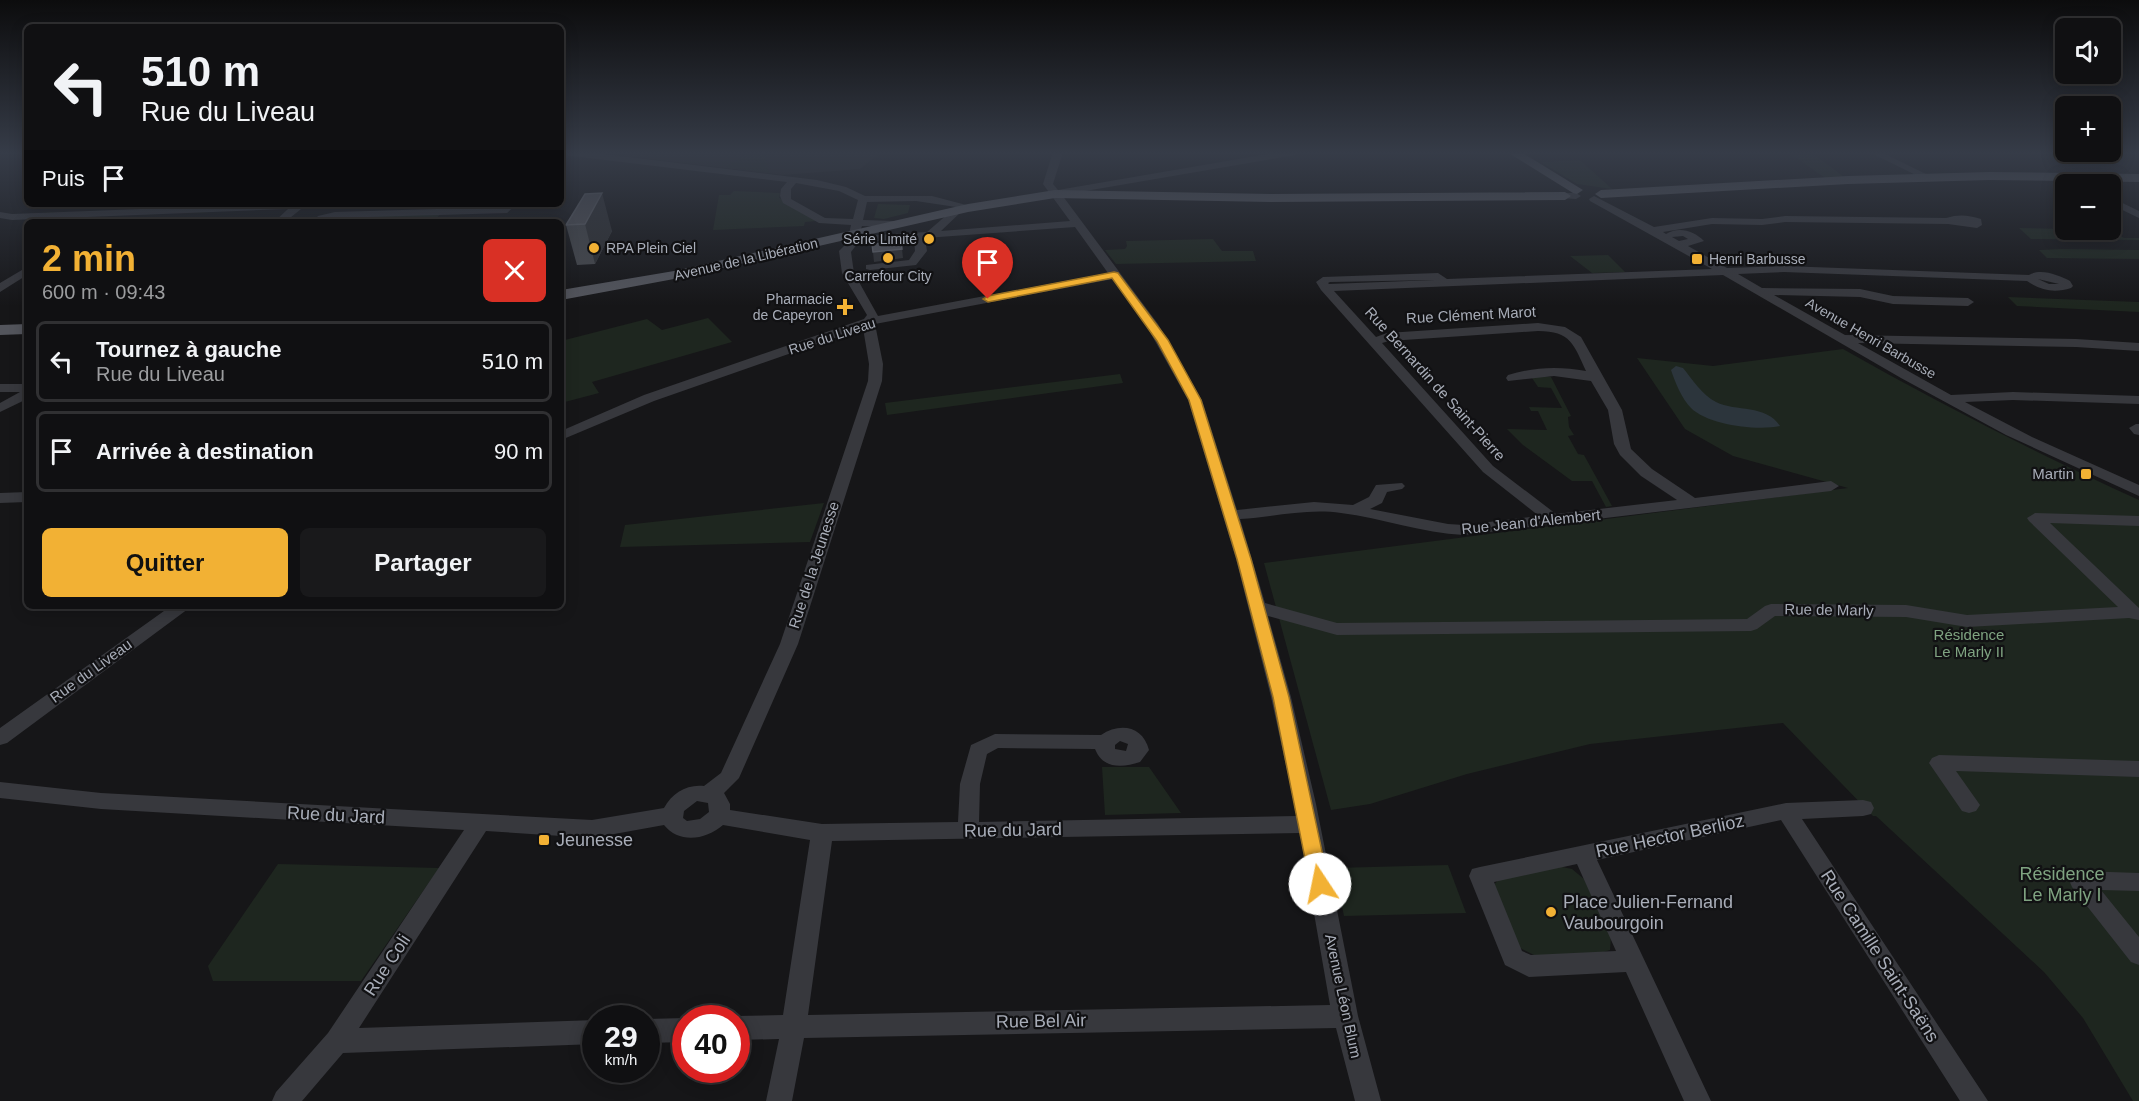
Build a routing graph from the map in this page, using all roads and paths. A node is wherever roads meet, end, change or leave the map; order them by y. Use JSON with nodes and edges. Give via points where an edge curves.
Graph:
{"nodes":[{"id":1,"x":791,"y":203,"type":"edge"},
{"id":2,"x":862,"y":203,"type":"edge"},
{"id":3,"x":956,"y":203,"type":"edge"},
{"id":4,"x":997,"y":203,"type":"edge"},
{"id":5,"x":1062,"y":203,"type":"edge"},
{"id":6,"x":1609,"y":203,"type":"edge"},
{"id":7,"x":2121,"y":206,"type":"edge"},
{"id":8,"x":26,"y":207,"type":"edge"},
{"id":9,"x":271,"y":207,"type":"edge"},
{"id":10,"x":297,"y":207,"type":"edge"},
{"id":11,"x":509,"y":207,"type":"edge"},
{"id":12,"x":962,"y":209,"type":"junction"},
{"id":13,"x":109,"y":213,"type":"junction"},
{"id":14,"x":0,"y":214,"type":"edge"},
{"id":15,"x":2139,"y":215,"type":"edge"},
{"id":16,"x":100,"y":219,"type":"edge"},
{"id":17,"x":283,"y":219,"type":"edge"},
{"id":18,"x":321,"y":219,"type":"edge"},
{"id":19,"x":489,"y":219,"type":"edge"},
{"id":20,"x":1948,"y":221,"type":"dead end"},
{"id":21,"x":1076,"y":224,"type":"junction"},
{"id":22,"x":857,"y":227,"type":"junction"},
{"id":23,"x":1658,"y":233,"type":"junction"},
{"id":24,"x":925,"y":235,"type":"junction"},
{"id":25,"x":1679,"y":244,"type":"junction"},
{"id":26,"x":870,"y":267,"type":"dead end"},
{"id":27,"x":1724,"y":270,"type":"junction"},
{"id":28,"x":24,"y":272,"type":"edge"},
{"id":29,"x":1114,"y":275,"type":"junction"},
{"id":30,"x":2030,"y":278,"type":"dead end"},
{"id":31,"x":0,"y":288,"type":"edge"},
{"id":32,"x":1759,"y":291,"type":"junction"},
{"id":33,"x":564,"y":295,"type":"edge"},
{"id":34,"x":1968,"y":302,"type":"dead end"},
{"id":35,"x":868,"y":322,"type":"junction"},
{"id":36,"x":24,"y":329,"type":"edge"},
{"id":37,"x":0,"y":330,"type":"edge"},
{"id":38,"x":1842,"y":339,"type":"junction"},
{"id":39,"x":1374,"y":342,"type":"junction"},
{"id":40,"x":2139,"y":347,"type":"edge"},
{"id":41,"x":1513,"y":378,"type":"dead end"},
{"id":42,"x":1596,"y":378,"type":"junction"},
{"id":43,"x":0,"y":388,"type":"edge"},
{"id":44,"x":24,"y":388,"type":"edge"},
{"id":45,"x":24,"y":396,"type":"edge"},
{"id":46,"x":1949,"y":399,"type":"junction"},
{"id":47,"x":2139,"y":400,"type":"edge"},
{"id":48,"x":0,"y":408,"type":"edge"},
{"id":49,"x":564,"y":435,"type":"edge"},
{"id":50,"x":1397,"y":486,"type":"dead end"},
{"id":51,"x":1831,"y":486,"type":"dead end"},
{"id":52,"x":2139,"y":491,"type":"edge"},
{"id":53,"x":24,"y":497,"type":"edge"},
{"id":54,"x":0,"y":498,"type":"edge"},
{"id":55,"x":1691,"y":502,"type":"junction"},
{"id":56,"x":1354,"y":511,"type":"junction"},
{"id":57,"x":1231,"y":515,"type":"junction"},
{"id":58,"x":1552,"y":519,"type":"junction"},
{"id":59,"x":2139,"y":520,"type":"edge"},
{"id":60,"x":1258,"y":607,"type":"junction"},
{"id":61,"x":179,"y":609,"type":"edge"},
{"id":62,"x":2136,"y":615,"type":"edge"},
{"id":63,"x":0,"y":738,"type":"edge"},
{"id":64,"x":1105,"y":742,"type":"dead end"},
{"id":65,"x":2139,"y":769,"type":"edge"},
{"id":66,"x":0,"y":790,"type":"edge"},
{"id":67,"x":710,"y":794,"type":"junction"},
{"id":68,"x":1969,"y":805,"type":"dead end"},
{"id":69,"x":1863,"y":808,"type":"dead end"},
{"id":70,"x":1786,"y":812,"type":"junction"},
{"id":71,"x":672,"y":815,"type":"junction"},
{"id":72,"x":718,"y":816,"type":"junction"},
{"id":73,"x":480,"y":823,"type":"junction"},
{"id":74,"x":1308,"y":824,"type":"junction"},
{"id":75,"x":968,"y":830,"type":"junction"},
{"id":76,"x":822,"y":833,"type":"junction"},
{"id":77,"x":1583,"y":854,"type":"junction"},
{"id":78,"x":2137,"y":884,"type":"edge"},
{"id":79,"x":2139,"y":956,"type":"edge"},
{"id":80,"x":1632,"y":961,"type":"junction"},
{"id":81,"x":1346,"y":1016,"type":"junction"},
{"id":82,"x":794,"y":1026,"type":"junction"},
{"id":83,"x":750,"y":1028,"type":"edge"},
{"id":84,"x":582,"y":1032,"type":"edge"},
{"id":85,"x":337,"y":1041,"type":"junction"},
{"id":86,"x":285,"y":1101,"type":"edge"},
{"id":87,"x":779,"y":1101,"type":"edge"},
{"id":88,"x":1368,"y":1101,"type":"edge"},
{"id":89,"x":1698,"y":1101,"type":"edge"},
{"id":90,"x":1975,"y":1101,"type":"edge"}],
"edges":[{"from":1,"to":22,"type":"street","via":[[823,221]]},
{"from":2,"to":22,"type":"street"},
{"from":3,"to":12,"type":"street"},
{"from":4,"to":12,"type":"main road","name":"Avenue de la Libération"},
{"from":5,"to":21,"type":"street","name":"Avenue Léon Blum"},
{"from":6,"to":23,"type":"street","name":"Avenue Henri Barbusse"},
{"from":7,"to":15,"type":"street"},
{"from":8,"to":14,"type":"street"},
{"from":9,"to":13,"type":"street"},
{"from":10,"to":17,"type":"street"},
{"from":11,"to":18,"type":"street","via":[[335,215]]},
{"from":11,"to":19,"type":"street","via":[[500,217]]},
{"from":12,"to":22,"type":"main road","name":"Avenue de la Libération","via":[[894,224]]},
{"from":12,"to":24,"type":"street"},
{"from":13,"to":14,"type":"street","via":[[12,217]]},
{"from":13,"to":16,"type":"street"},
{"from":20,"to":23,"type":"street","via":[[1712,221]]},
{"from":21,"to":24,"type":"street"},
{"from":21,"to":29,"type":"street","name":"Avenue Léon Blum"},
{"from":22,"to":24,"type":"street","via":[[874,238]]},
{"from":22,"to":33,"type":"main road","name":"Avenue de la Libération","via":[[674,275]]},
{"from":22,"to":35,"type":"street","name":"Rue de la Jeunesse","via":[[852,244],[845,251],[848,273],[873,315]]},
{"from":23,"to":25,"type":"street","name":"Avenue Henri Barbusse"},
{"from":23,"to":25,"type":"street","via":[[1685,233],[1699,241]]},
{"from":24,"to":26,"type":"street","via":[[921,251],[912,263]]},
{"from":25,"to":27,"type":"street","name":"Avenue Henri Barbusse"},
{"from":27,"to":30,"type":"street"},
{"from":27,"to":32,"type":"street","name":"Avenue Henri Barbusse"},
{"from":27,"to":39,"type":"street","name":"Rue Bernardin de Saint-Pierre","via":[[1444,283],[1438,276],[1322,282]]},
{"from":28,"to":31,"type":"street"},
{"from":29,"to":35,"type":"street","name":"Rue du Liveau"},
{"from":29,"to":57,"type":"street","name":"Avenue Léon Blum","via":[[1161,337],[1195,400]]},
{"from":32,"to":34,"type":"street","via":[[1860,293],[1904,301]]},
{"from":32,"to":38,"type":"street","name":"Avenue Henri Barbusse"},
{"from":35,"to":49,"type":"street","name":"Rue du Liveau","via":[[649,398]]},
{"from":35,"to":67,"type":"street","name":"Rue de la Jeunesse","via":[[875,381],[789,644],[729,778]]},
{"from":36,"to":37,"type":"main road"},
{"from":38,"to":40,"type":"street"},
{"from":38,"to":46,"type":"street","name":"Avenue Henri Barbusse"},
{"from":39,"to":42,"type":"street","name":"Rue Clément Marot","via":[[1387,337],[1550,327],[1572,335]]},
{"from":39,"to":58,"type":"street","name":"Rue Bernardin de Saint-Pierre","via":[[1488,468]]},
{"from":41,"to":42,"type":"street","via":[[1526,374],[1583,374]]},
{"from":42,"to":55,"type":"street","name":"Rue Clément Marot","via":[[1611,399],[1625,452]]},
{"from":43,"to":44,"type":"street"},
{"from":45,"to":48,"type":"street"},
{"from":46,"to":47,"type":"street","via":[[2024,396]]},
{"from":46,"to":52,"type":"street","name":"Avenue Henri Barbusse"},
{"from":50,"to":56,"type":"street","via":[[1381,488],[1376,500]]},
{"from":51,"to":55,"type":"street","name":"Rue Jean d'Alembert"},
{"from":53,"to":54,"type":"street"},
{"from":55,"to":58,"type":"street","name":"Rue Jean d'Alembert"},
{"from":56,"to":57,"type":"street","name":"Rue Jean d'Alembert","via":[[1311,507]]},
{"from":56,"to":58,"type":"street","name":"Rue Jean d'Alembert","via":[[1446,530]]},
{"from":57,"to":60,"type":"street","name":"Avenue Léon Blum"},
{"from":59,"to":62,"type":"street","name":"Rue de Marly","via":[[2035,518]]},
{"from":60,"to":62,"type":"street","name":"Rue de Marly","via":[[1344,629],[1750,626],[1771,610],[1906,611],[1967,621]]},
{"from":60,"to":74,"type":"street","name":"Avenue Léon Blum"},
{"from":61,"to":63,"type":"street","name":"Rue du Liveau"},
{"from":64,"to":75,"type":"street","via":[[995,741],[978,750],[970,784]]},
{"from":65,"to":68,"type":"street","via":[[1939,763]]},
{"from":66,"to":73,"type":"street","name":"Rue du Jard","via":[[101,801]]},
{"from":67,"to":71,"type":"street","via":[[689,795],[677,804]]},
{"from":67,"to":72,"type":"street","via":[[719,800]]},
{"from":69,"to":70,"type":"street","name":"Rue Hector Berlioz"},
{"from":70,"to":77,"type":"street","name":"Rue Hector Berlioz"},
{"from":70,"to":90,"type":"street","name":"Rue Camille Saint-Saëns"},
{"from":71,"to":72,"type":"street","via":[[676,825],[690,830],[706,826]]},
{"from":71,"to":73,"type":"street","name":"Rue du Jard","via":[[592,829]]},
{"from":72,"to":76,"type":"street","name":"Rue du Jard"},
{"from":73,"to":85,"type":"street","name":"Rue Coli"},
{"from":74,"to":75,"type":"street","name":"Rue du Jard"},
{"from":74,"to":81,"type":"street","name":"Avenue Léon Blum"},
{"from":75,"to":76,"type":"street","name":"Rue du Jard"},
{"from":76,"to":82,"type":"street"},
{"from":77,"to":80,"type":"street"},
{"from":77,"to":80,"type":"street","name":"Rue Hector Berlioz","via":[[1480,876],[1513,958],[1528,966]]},
{"from":78,"to":79,"type":"street","via":[[2080,880]]},
{"from":80,"to":89,"type":"street"},
{"from":81,"to":82,"type":"street","name":"Rue Bel Air"},
{"from":81,"to":88,"type":"street","name":"Avenue Léon Blum"},
{"from":82,"to":83,"type":"street","name":"Rue Bel Air"},
{"from":82,"to":87,"type":"street"},
{"from":84,"to":85,"type":"street"},
{"from":85,"to":86,"type":"street","name":"Rue Coli"}]}
